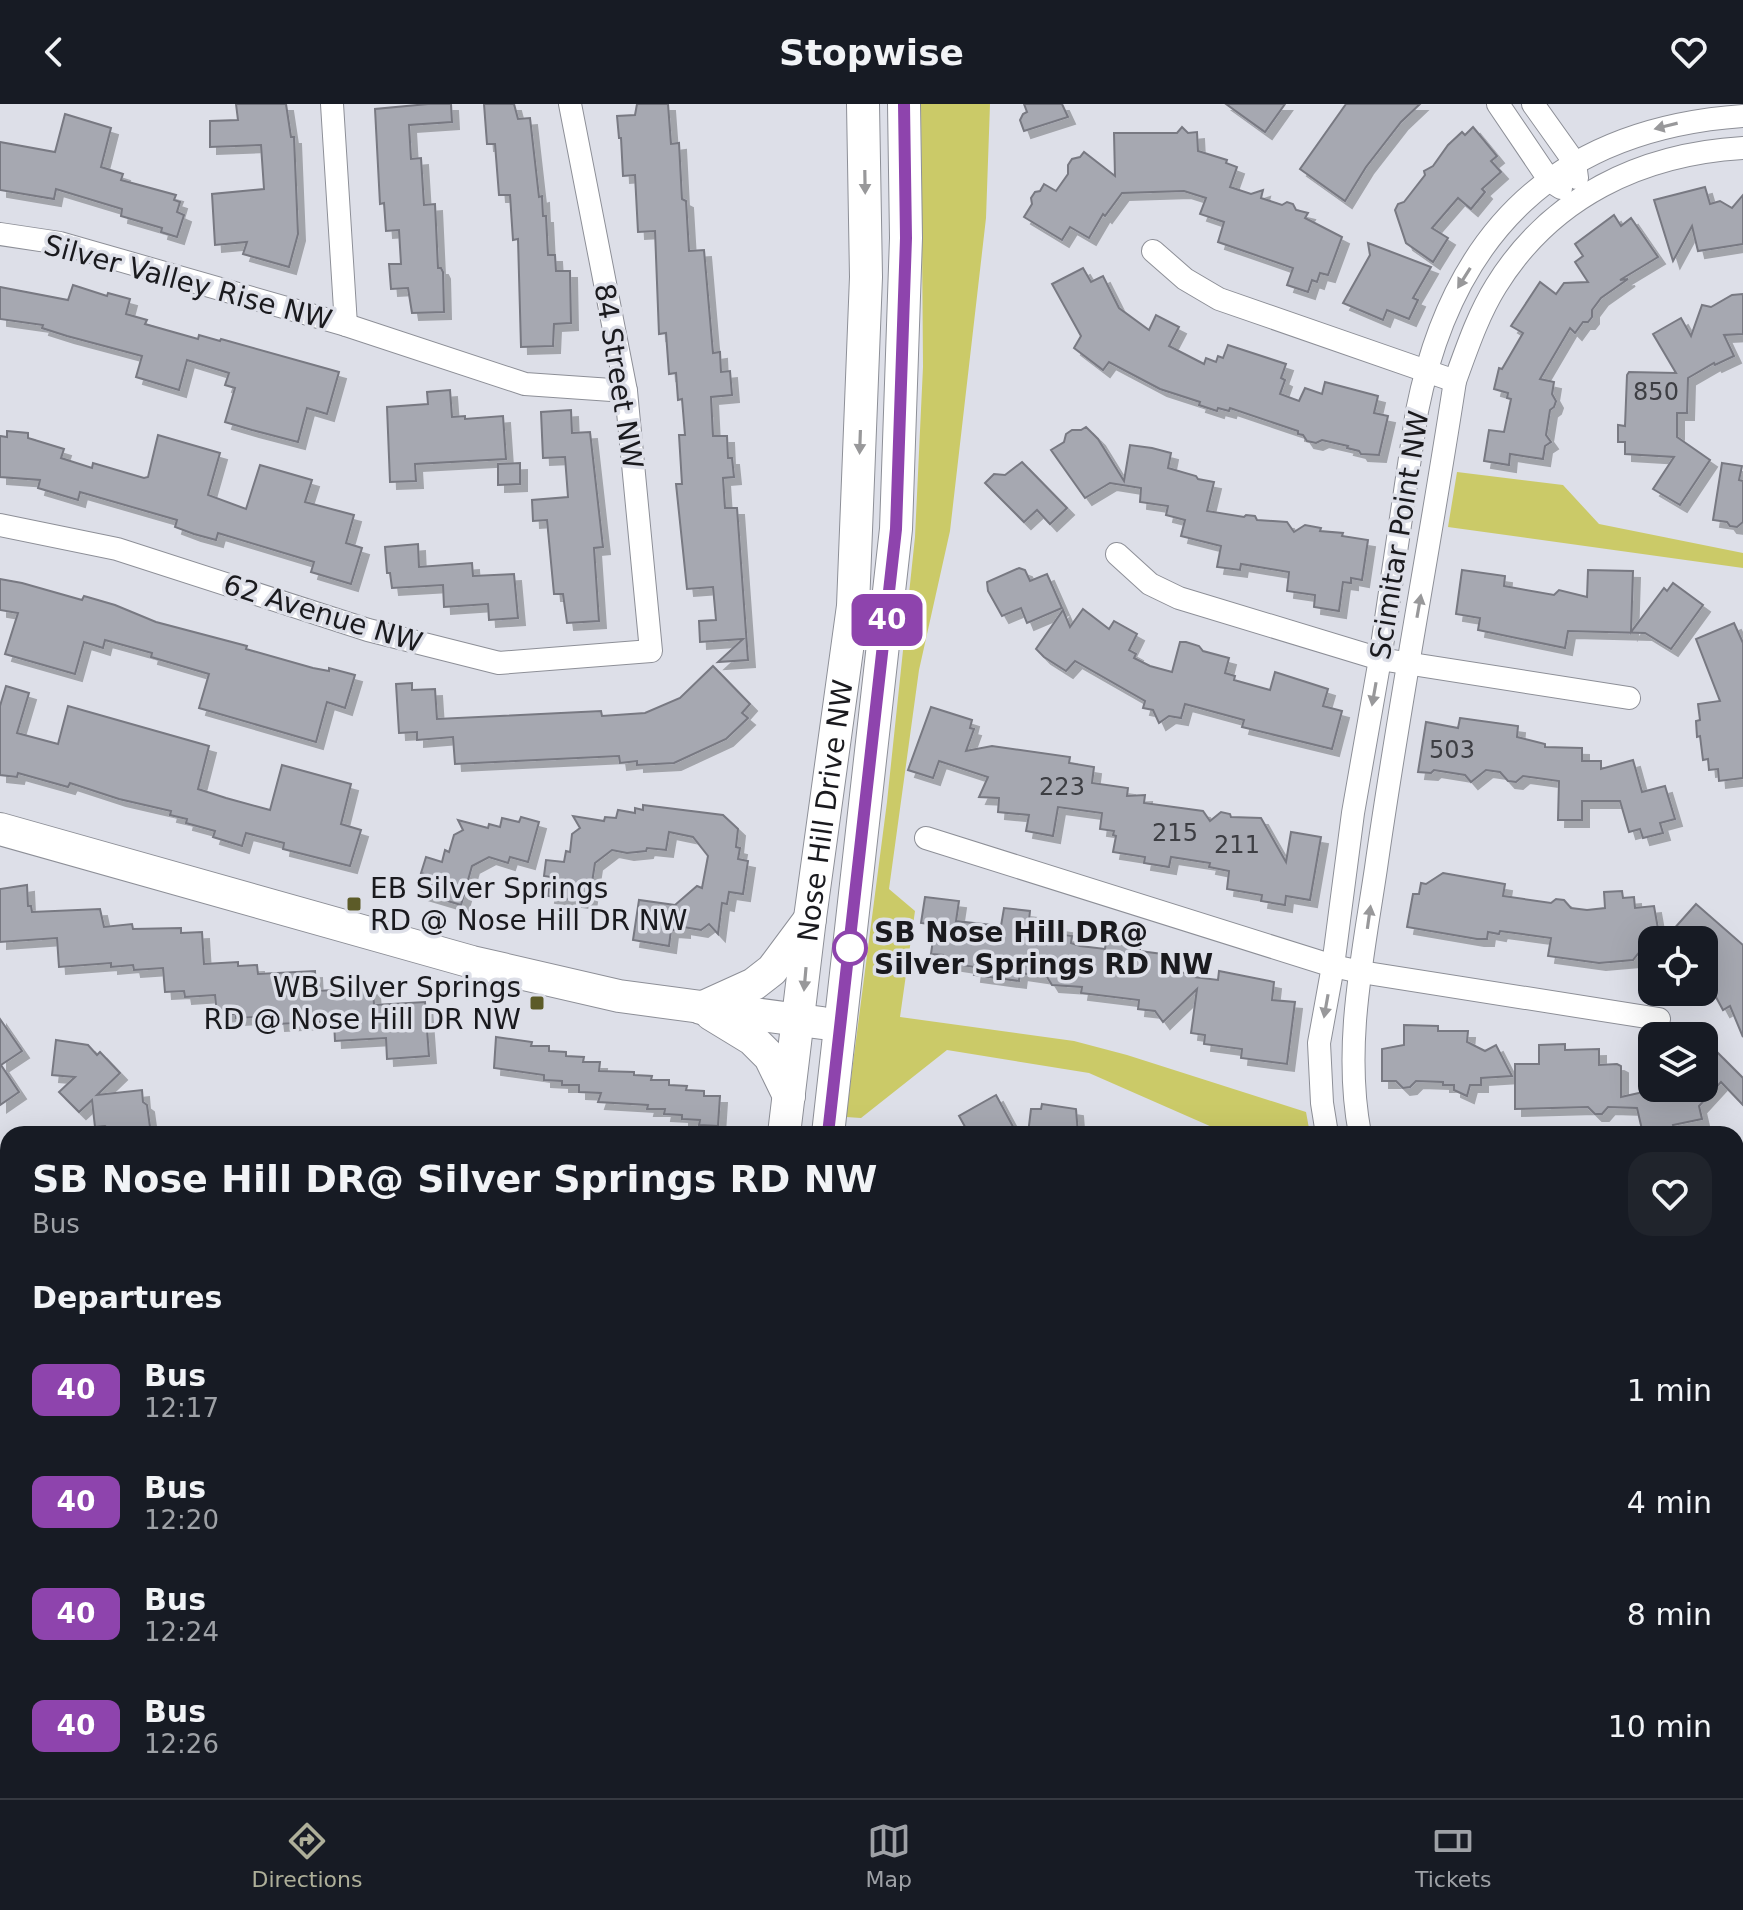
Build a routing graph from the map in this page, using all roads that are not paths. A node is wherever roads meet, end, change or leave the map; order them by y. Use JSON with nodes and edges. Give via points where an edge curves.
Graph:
{"nodes":[{"id":1,"x":332,"y":104,"type":"edge"},
{"id":2,"x":570,"y":104,"type":"edge"},
{"id":3,"x":863,"y":104,"type":"edge"},
{"id":4,"x":904,"y":104,"type":"edge"},
{"id":5,"x":1498,"y":104,"type":"edge"},
{"id":6,"x":1533,"y":104,"type":"edge"},
{"id":7,"x":1743,"y":116,"type":"edge"},
{"id":8,"x":1743,"y":148,"type":"edge"},
{"id":9,"x":1575,"y":163,"type":"junction"},
{"id":10,"x":1550,"y":181,"type":"junction"},
{"id":11,"x":1579,"y":199,"type":"junction"},
{"id":12,"x":0,"y":234,"type":"edge"},
{"id":13,"x":1153,"y":251,"type":"dead end"},
{"id":14,"x":346,"y":325,"type":"junction"},
{"id":15,"x":1425,"y":371,"type":"junction"},
{"id":16,"x":1455,"y":381,"type":"junction"},
{"id":17,"x":626,"y":391,"type":"junction"},
{"id":18,"x":0,"y":525,"type":"edge"},
{"id":19,"x":1117,"y":554,"type":"dead end"},
{"id":20,"x":651,"y":651,"type":"joint"},
{"id":21,"x":1380,"y":659,"type":"junction"},
{"id":22,"x":1409,"y":664,"type":"junction"},
{"id":23,"x":1629,"y":698,"type":"dead end"},
{"id":24,"x":0,"y":829,"type":"edge"},
{"id":25,"x":926,"y":838,"type":"dead end"},
{"id":26,"x":810,"y":918,"type":"junction"},
{"id":27,"x":1333,"y":966,"type":"junction"},
{"id":28,"x":1361,"y":972,"type":"junction"},
{"id":29,"x":701,"y":1008,"type":"junction"},
{"id":30,"x":1659,"y":1019,"type":"dead end"},
{"id":31,"x":800,"y":1020,"type":"junction"},
{"id":32,"x":841,"y":1026,"type":"junction"},
{"id":33,"x":789,"y":1096,"type":"junction"},
{"id":34,"x":785,"y":1126,"type":"edge"},
{"id":35,"x":829,"y":1126,"type":"edge"},
{"id":36,"x":1326,"y":1126,"type":"edge"},
{"id":37,"x":1358,"y":1126,"type":"edge"}],
"edges":[{"from":1,"to":14,"type":"street","name":"Silver Valley Rise NW"},
{"from":2,"to":17,"type":"street","name":"84 Street NW"},
{"from":3,"to":26,"type":"main road","name":"Nose Hill Drive NW","one_way":true,"via":[[866,277],[853,606]]},
{"from":4,"to":32,"type":"main road","name":"Nose Hill Drive NW","via":[[906,238],[896,529]]},
{"from":5,"to":10,"type":"street"},
{"from":6,"to":9,"type":"street"},
{"from":7,"to":9,"type":"street","name":"Scimitar Point NW","one_way":true,"via":[[1655,129]]},
{"from":8,"to":11,"type":"street","name":"Scimitar Point NW","via":[[1663,159]]},
{"from":9,"to":10,"type":"street","name":"Scimitar Point NW"},
{"from":9,"to":11,"type":"street"},
{"from":10,"to":11,"type":"street"},
{"from":10,"to":15,"type":"street","name":"Scimitar Point NW","one_way":true,"via":[[1505,221],[1460,283]]},
{"from":11,"to":16,"type":"street","name":"Scimitar Point NW","via":[[1539,232],[1496,285]]},
{"from":12,"to":14,"type":"street","name":"Silver Valley Rise NW","via":[[60,243]]},
{"from":13,"to":15,"type":"street","via":[[1219,299]]},
{"from":14,"to":17,"type":"street","via":[[525,384]]},
{"from":15,"to":16,"type":"street"},
{"from":15,"to":21,"type":"street","name":"Scimitar Point NW"},
{"from":22,"to":16,"type":"street","name":"Scimitar Point NW","one_way":true},
{"from":17,"to":20,"type":"street","name":"84 Street NW"},
{"from":18,"to":20,"type":"street","name":"62 Avenue NW","via":[[117,549],[368,630],[499,663]]},
{"from":19,"to":21,"type":"street","via":[[1150,584],[1179,598]]},
{"from":21,"to":22,"type":"street"},
{"from":21,"to":27,"type":"street","name":"Scimitar Point NW","one_way":true},
{"from":22,"to":23,"type":"street"},
{"from":28,"to":22,"type":"street","name":"Scimitar Point NW","one_way":true},
{"from":24,"to":29,"type":"main road","via":[[472,962],[619,996]]},
{"from":25,"to":27,"type":"street"},
{"from":26,"to":29,"type":"main road","via":[[772,970]]},
{"from":26,"to":31,"type":"main road","name":"Nose Hill Drive NW","one_way":true},
{"from":27,"to":28,"type":"street"},
{"from":27,"to":36,"type":"street","name":"Scimitar Point NW","one_way":true,"via":[[1319,1043]]},
{"from":28,"to":30,"type":"street"},
{"from":28,"to":37,"type":"street","name":"Scimitar Point NW","via":[[1353,1051]]},
{"from":29,"to":31,"type":"main road"},
{"from":29,"to":33,"type":"main road","via":[[752,1039],[770,1057]]},
{"from":31,"to":32,"type":"main road"},
{"from":31,"to":33,"type":"main road","name":"Nose Hill Drive NW"},
{"from":32,"to":35,"type":"main road","name":"Nose Hill Drive NW"},
{"from":33,"to":34,"type":"main road","name":"Nose Hill Drive NW"}]}
